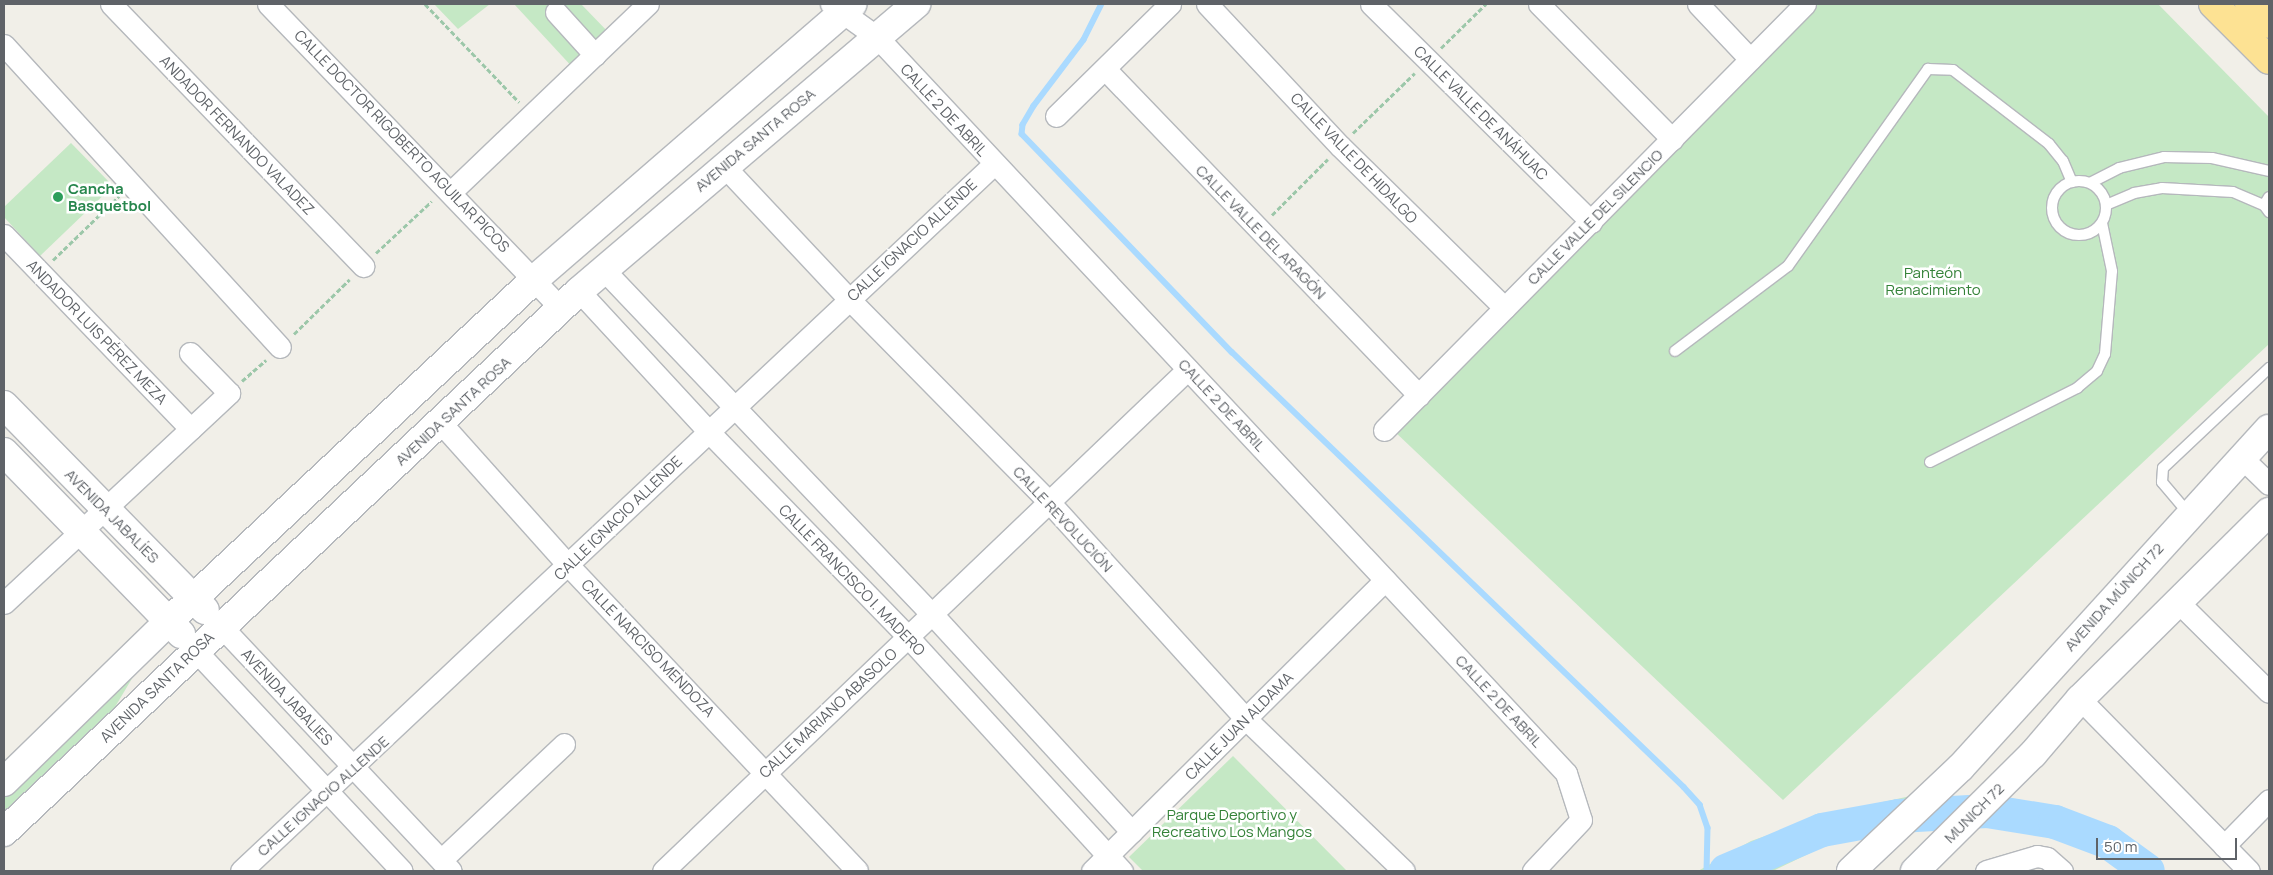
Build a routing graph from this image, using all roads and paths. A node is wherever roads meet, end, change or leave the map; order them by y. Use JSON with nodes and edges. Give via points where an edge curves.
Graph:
{"nodes":[{"id":1,"x":111,"y":4,"type":"edge"},
{"id":2,"x":268,"y":4,"type":"edge"},
{"id":3,"x":425,"y":4,"type":"edge"},
{"id":4,"x":648,"y":4,"type":"edge"},
{"id":5,"x":916,"y":4,"type":"edge"},
{"id":6,"x":1170,"y":4,"type":"edge"},
{"id":7,"x":1207,"y":4,"type":"edge"},
{"id":8,"x":1371,"y":4,"type":"edge"},
{"id":9,"x":1486,"y":4,"type":"edge"},
{"id":10,"x":1539,"y":4,"type":"edge"},
{"id":11,"x":1698,"y":4,"type":"edge"},
{"id":12,"x":1805,"y":4,"type":"edge"},
{"id":13,"x":2213,"y":4,"type":"edge"},
{"id":14,"x":2248,"y":4,"type":"edge"},
{"id":15,"x":842,"y":7,"type":"edge"},
{"id":16,"x":556,"y":12,"type":"dead end"},
{"id":17,"x":2269,"y":24,"type":"edge"},
{"id":18,"x":877,"y":37,"type":"junction"},
{"id":19,"x":4,"y":46,"type":"edge"},
{"id":20,"x":595,"y":55,"type":"junction"},
{"id":21,"x":1750,"y":59,"type":"junction"},
{"id":22,"x":2269,"y":60,"type":"edge"},
{"id":23,"x":1428,"y":61,"type":"junction"},
{"id":24,"x":1105,"y":69,"type":"junction"},
{"id":25,"x":531,"y":115,"type":"junction"},
{"id":26,"x":1056,"y":116,"type":"dead end"},
{"id":27,"x":1672,"y":139,"type":"junction"},
{"id":28,"x":1340,"y":146,"type":"junction"},
{"id":29,"x":994,"y":164,"type":"junction"},
{"id":30,"x":724,"y":166,"type":"junction"},
{"id":31,"x":2269,"y":170,"type":"edge"},
{"id":32,"x":2072,"y":182,"type":"junction"},
{"id":33,"x":2090,"y":183,"type":"junction"},
{"id":34,"x":132,"y":184,"type":"junction"},
{"id":35,"x":452,"y":191,"type":"junction"},
{"id":36,"x":2106,"y":205,"type":"junction"},
{"id":37,"x":2267,"y":205,"type":"edge"},
{"id":38,"x":1591,"y":222,"type":"junction"},
{"id":39,"x":2102,"y":223,"type":"junction"},
{"id":40,"x":1258,"y":229,"type":"junction"},
{"id":41,"x":4,"y":235,"type":"edge"},
{"id":42,"x":363,"y":266,"type":"dead end"},
{"id":43,"x":603,"y":269,"type":"junction"},
{"id":44,"x":40,"y":272,"type":"junction"},
{"id":45,"x":535,"y":279,"type":"junction"},
{"id":46,"x":848,"y":298,"type":"junction"},
{"id":47,"x":570,"y":299,"type":"junction"},
{"id":48,"x":1505,"y":308,"type":"junction"},
{"id":49,"x":280,"y":347,"type":"joint"},
{"id":50,"x":1675,"y":351,"type":"dead end"},
{"id":51,"x":190,"y":354,"type":"dead end"},
{"id":52,"x":2269,"y":368,"type":"edge"},
{"id":53,"x":1188,"y":369,"type":"junction"},
{"id":54,"x":229,"y":393,"type":"junction"},
{"id":55,"x":1419,"y":395,"type":"junction"},
{"id":56,"x":4,"y":405,"type":"edge"},
{"id":57,"x":734,"y":408,"type":"junction"},
{"id":58,"x":441,"y":423,"type":"junction"},
{"id":59,"x":191,"y":429,"type":"junction"},
{"id":60,"x":2269,"y":429,"type":"edge"},
{"id":61,"x":1384,"y":430,"type":"dead end"},
{"id":62,"x":708,"y":431,"type":"junction"},
{"id":63,"x":4,"y":452,"type":"edge"},
{"id":64,"x":2241,"y":457,"type":"junction"},
{"id":65,"x":1930,"y":462,"type":"dead end"},
{"id":66,"x":2269,"y":484,"type":"edge"},
{"id":67,"x":1050,"y":503,"type":"junction"},
{"id":68,"x":105,"y":510,"type":"junction"},
{"id":69,"x":2269,"y":512,"type":"edge"},
{"id":70,"x":2190,"y":514,"type":"junction"},
{"id":71,"x":78,"y":532,"type":"junction"},
{"id":72,"x":569,"y":566,"type":"junction"},
{"id":73,"x":1385,"y":580,"type":"junction"},
{"id":74,"x":194,"y":598,"type":"junction"},
{"id":75,"x":2177,"y":601,"type":"junction"},
{"id":76,"x":4,"y":603,"type":"edge"},
{"id":77,"x":933,"y":615,"type":"junction"},
{"id":78,"x":169,"y":621,"type":"junction"},
{"id":79,"x":220,"y":625,"type":"junction"},
{"id":80,"x":909,"y":638,"type":"junction"},
{"id":81,"x":196,"y":650,"type":"junction"},
{"id":82,"x":2269,"y":692,"type":"edge"},
{"id":83,"x":2080,"y":699,"type":"junction"},
{"id":84,"x":1246,"y":719,"type":"junction"},
{"id":85,"x":564,"y":744,"type":"dead end"},
{"id":86,"x":354,"y":769,"type":"junction"},
{"id":87,"x":766,"y":771,"type":"junction"},
{"id":88,"x":4,"y":782,"type":"edge"},
{"id":89,"x":326,"y":790,"type":"junction"},
{"id":90,"x":2269,"y":800,"type":"edge"},
{"id":91,"x":4,"y":832,"type":"edge"},
{"id":92,"x":1132,"y":832,"type":"junction"},
{"id":93,"x":2224,"y":846,"type":"junction"},
{"id":94,"x":1116,"y":864,"type":"edge"},
{"id":95,"x":446,"y":866,"type":"edge"},
{"id":96,"x":1921,"y":866,"type":"edge"},
{"id":97,"x":241,"y":871,"type":"edge"},
{"id":98,"x":402,"y":871,"type":"edge"},
{"id":99,"x":663,"y":871,"type":"edge"},
{"id":100,"x":858,"y":871,"type":"edge"},
{"id":101,"x":1092,"y":871,"type":"edge"},
{"id":102,"x":1404,"y":871,"type":"edge"},
{"id":103,"x":1533,"y":871,"type":"edge"},
{"id":104,"x":1851,"y":871,"type":"edge"},
{"id":105,"x":1986,"y":871,"type":"edge"},
{"id":106,"x":2062,"y":871,"type":"edge"},
{"id":107,"x":2249,"y":871,"type":"edge"}],
"edges":[{"from":1,"to":42,"type":"street","name":"ANDADOR FERNANDO VALADEZ"},
{"from":2,"to":35,"type":"street","name":"CALLE DOCTOR RIGOBERTO AGUILAR PICOS"},
{"from":3,"to":25,"type":"path"},
{"from":4,"to":20,"type":"street"},
{"from":5,"to":18,"type":"main road","name":"AVENIDA SANTA ROSA"},
{"from":6,"to":24,"type":"street"},
{"from":7,"to":28,"type":"street","name":"CALLE VALLE DE HIDALGO"},
{"from":8,"to":23,"type":"street","name":"CALLE VALLE DE ANÁHUAC"},
{"from":9,"to":23,"type":"path"},
{"from":10,"to":27,"type":"street"},
{"from":11,"to":21,"type":"street"},
{"from":12,"to":21,"type":"street","name":"CALLE VALLE DEL SILENCIO"},
{"from":13,"to":22,"type":"highway"},
{"from":14,"to":17,"type":"highway"},
{"from":15,"to":18,"type":"street","name":"CALLE 2 DE ABRIL"},
{"from":15,"to":45,"type":"main road"},
{"from":16,"to":20,"type":"street"},
{"from":18,"to":29,"type":"street","name":"CALLE 2 DE ABRIL"},
{"from":18,"to":30,"type":"main road","name":"AVENIDA SANTA ROSA"},
{"from":19,"to":34,"type":"street"},
{"from":20,"to":25,"type":"street"},
{"from":21,"to":27,"type":"street","name":"CALLE VALLE DEL SILENCIO"},
{"from":23,"to":28,"type":"path"},
{"from":23,"to":38,"type":"street","name":"CALLE VALLE DE ANÁHUAC"},
{"from":24,"to":26,"type":"street"},
{"from":24,"to":40,"type":"street","name":"CALLE VALLE DEL ARAGÓN"},
{"from":25,"to":35,"type":"street"},
{"from":27,"to":38,"type":"street","name":"CALLE VALLE DEL SILENCIO"},
{"from":28,"to":40,"type":"path"},
{"from":28,"to":48,"type":"street","name":"CALLE VALLE DE HIDALGO"},
{"from":29,"to":46,"type":"street","name":"CALLE IGNACIO ALLENDE"},
{"from":29,"to":53,"type":"street","name":"CALLE 2 DE ABRIL"},
{"from":30,"to":43,"type":"main road","name":"AVENIDA SANTA ROSA"},
{"from":30,"to":46,"type":"street","name":"CALLE REVOLUCIÓN"},
{"from":31,"to":33,"type":"lane","via":[[2212,158],[2164,157],[2118,168]]},
{"from":32,"to":33,"type":"lane"},
{"from":32,"to":39,"type":"lane","via":[[2063,186],[2053,201],[2052,210],[2060,227],[2068,232],[2087,234]]},
{"from":32,"to":50,"type":"lane","via":[[2063,161],[2049,144],[1953,70],[1928,69],[1788,266]]},
{"from":33,"to":36,"type":"lane","via":[[2104,196]]},
{"from":34,"to":44,"type":"path"},
{"from":34,"to":49,"type":"street"},
{"from":35,"to":45,"type":"street","name":"CALLE DOCTOR RIGOBERTO AGUILAR PICOS"},
{"from":36,"to":37,"type":"lane","via":[[2134,193],[2162,188],[2233,192]]},
{"from":36,"to":39,"type":"lane"},
{"from":38,"to":48,"type":"street","name":"CALLE VALLE DEL SILENCIO"},
{"from":39,"to":65,"type":"lane","via":[[2112,271],[2105,354],[2097,371],[2077,388]]},
{"from":40,"to":55,"type":"street","name":"CALLE VALLE DEL ARAGÓN"},
{"from":41,"to":44,"type":"street","name":"ANDADOR LUIS PÉREZ MEZA"},
{"from":43,"to":47,"type":"main road","name":"AVENIDA SANTA ROSA"},
{"from":43,"to":57,"type":"street"},
{"from":44,"to":59,"type":"street","name":"ANDADOR LUIS PÉREZ MEZA"},
{"from":45,"to":47,"type":"street","name":"CALLE DOCTOR RIGOBERTO AGUILAR PICOS"},
{"from":45,"to":74,"type":"main road"},
{"from":46,"to":57,"type":"street","name":"CALLE IGNACIO ALLENDE"},
{"from":46,"to":67,"type":"street","name":"CALLE REVOLUCIÓN"},
{"from":47,"to":58,"type":"main road","name":"AVENIDA SANTA ROSA"},
{"from":47,"to":62,"type":"street","name":"CALLE FRANCISCO I. MADERO"},
{"from":48,"to":55,"type":"street","name":"CALLE VALLE DEL SILENCIO"},
{"from":49,"to":54,"type":"path"},
{"from":51,"to":54,"type":"street"},
{"from":52,"to":70,"type":"lane","via":[[2164,468],[2162,482]]},
{"from":53,"to":67,"type":"street","name":"CALLE MARIANO ABASOLO"},
{"from":53,"to":73,"type":"street","name":"CALLE 2 DE ABRIL"},
{"from":54,"to":59,"type":"street"},
{"from":55,"to":61,"type":"street","name":"CALLE VALLE DEL SILENCIO"},
{"from":56,"to":68,"type":"main road","name":"AVENIDA JABALÍES"},
{"from":57,"to":62,"type":"street","name":"CALLE IGNACIO ALLENDE"},
{"from":57,"to":77,"type":"street"},
{"from":58,"to":72,"type":"street","name":"CALLE NARCISO MENDOZA"},
{"from":58,"to":79,"type":"main road","name":"AVENIDA SANTA ROSA"},
{"from":59,"to":68,"type":"street"},
{"from":60,"to":64,"type":"main road","name":"AVENIDA MÚNICH 72"},
{"from":62,"to":72,"type":"street","name":"CALLE IGNACIO ALLENDE"},
{"from":62,"to":80,"type":"street","name":"CALLE FRANCISCO I. MADERO"},
{"from":63,"to":71,"type":"main road"},
{"from":64,"to":66,"type":"street"},
{"from":64,"to":70,"type":"main road","name":"AVENIDA MÚNICH 72"},
{"from":67,"to":77,"type":"street","name":"CALLE MARIANO ABASOLO"},
{"from":67,"to":84,"type":"street","name":"CALLE REVOLUCIÓN"},
{"from":68,"to":71,"type":"street"},
{"from":68,"to":74,"type":"main road","name":"AVENIDA JABALÍES"},
{"from":69,"to":75,"type":"main road"},
{"from":70,"to":104,"type":"main road","name":"AVENIDA MÚNICH 72","via":[[1961,767]]},
{"from":71,"to":76,"type":"street"},
{"from":71,"to":78,"type":"main road"},
{"from":72,"to":86,"type":"street","name":"CALLE IGNACIO ALLENDE"},
{"from":72,"to":87,"type":"street","name":"CALLE NARCISO MENDOZA"},
{"from":73,"to":84,"type":"street","name":"CALLE JUAN ALDAMA"},
{"from":73,"to":103,"type":"street","name":"CALLE 2 DE ABRIL","via":[[1566,774],[1581,820]]},
{"from":74,"to":78,"type":"main road"},
{"from":74,"to":79,"type":"main road","name":"AVENIDA JABALÍES"},
{"from":75,"to":82,"type":"street"},
{"from":75,"to":83,"type":"main road"},
{"from":77,"to":80,"type":"street","name":"CALLE MARIANO ABASOLO"},
{"from":77,"to":92,"type":"street"},
{"from":78,"to":81,"type":"main road"},
{"from":78,"to":88,"type":"main road"},
{"from":79,"to":81,"type":"main road","name":"AVENIDA SANTA ROSA"},
{"from":79,"to":86,"type":"street","name":"AVENIDA JABALIES"},
{"from":80,"to":87,"type":"street","name":"CALLE MARIANO ABASOLO"},
{"from":80,"to":94,"type":"street","name":"CALLE FRANCISCO I. MADERO"},
{"from":81,"to":89,"type":"street"},
{"from":81,"to":91,"type":"main road","name":"AVENIDA SANTA ROSA"},
{"from":83,"to":93,"type":"street"},
{"from":83,"to":96,"type":"main road","name":"MUNICH 72","via":[[2033,754]]},
{"from":84,"to":92,"type":"street","name":"CALLE JUAN ALDAMA"},
{"from":84,"to":102,"type":"street","name":"CALLE REVOLUCIÓN"},
{"from":85,"to":95,"type":"street"},
{"from":86,"to":89,"type":"street","name":"CALLE IGNACIO ALLENDE"},
{"from":86,"to":95,"type":"street","name":"AVENIDA JABALIES"},
{"from":87,"to":99,"type":"street","name":"CALLE MARIANO ABASOLO"},
{"from":87,"to":100,"type":"street","name":"CALLE NARCISO MENDOZA"},
{"from":89,"to":97,"type":"street","name":"CALLE IGNACIO ALLENDE"},
{"from":89,"to":98,"type":"street"},
{"from":90,"to":93,"type":"street"},
{"from":92,"to":94,"type":"street","name":"CALLE JUAN ALDAMA"},
{"from":93,"to":107,"type":"street"},
{"from":94,"to":101,"type":"street","name":"CALLE JUAN ALDAMA"},
{"from":105,"to":106,"type":"street","via":[[2036,856],[2047,858]]}]}
